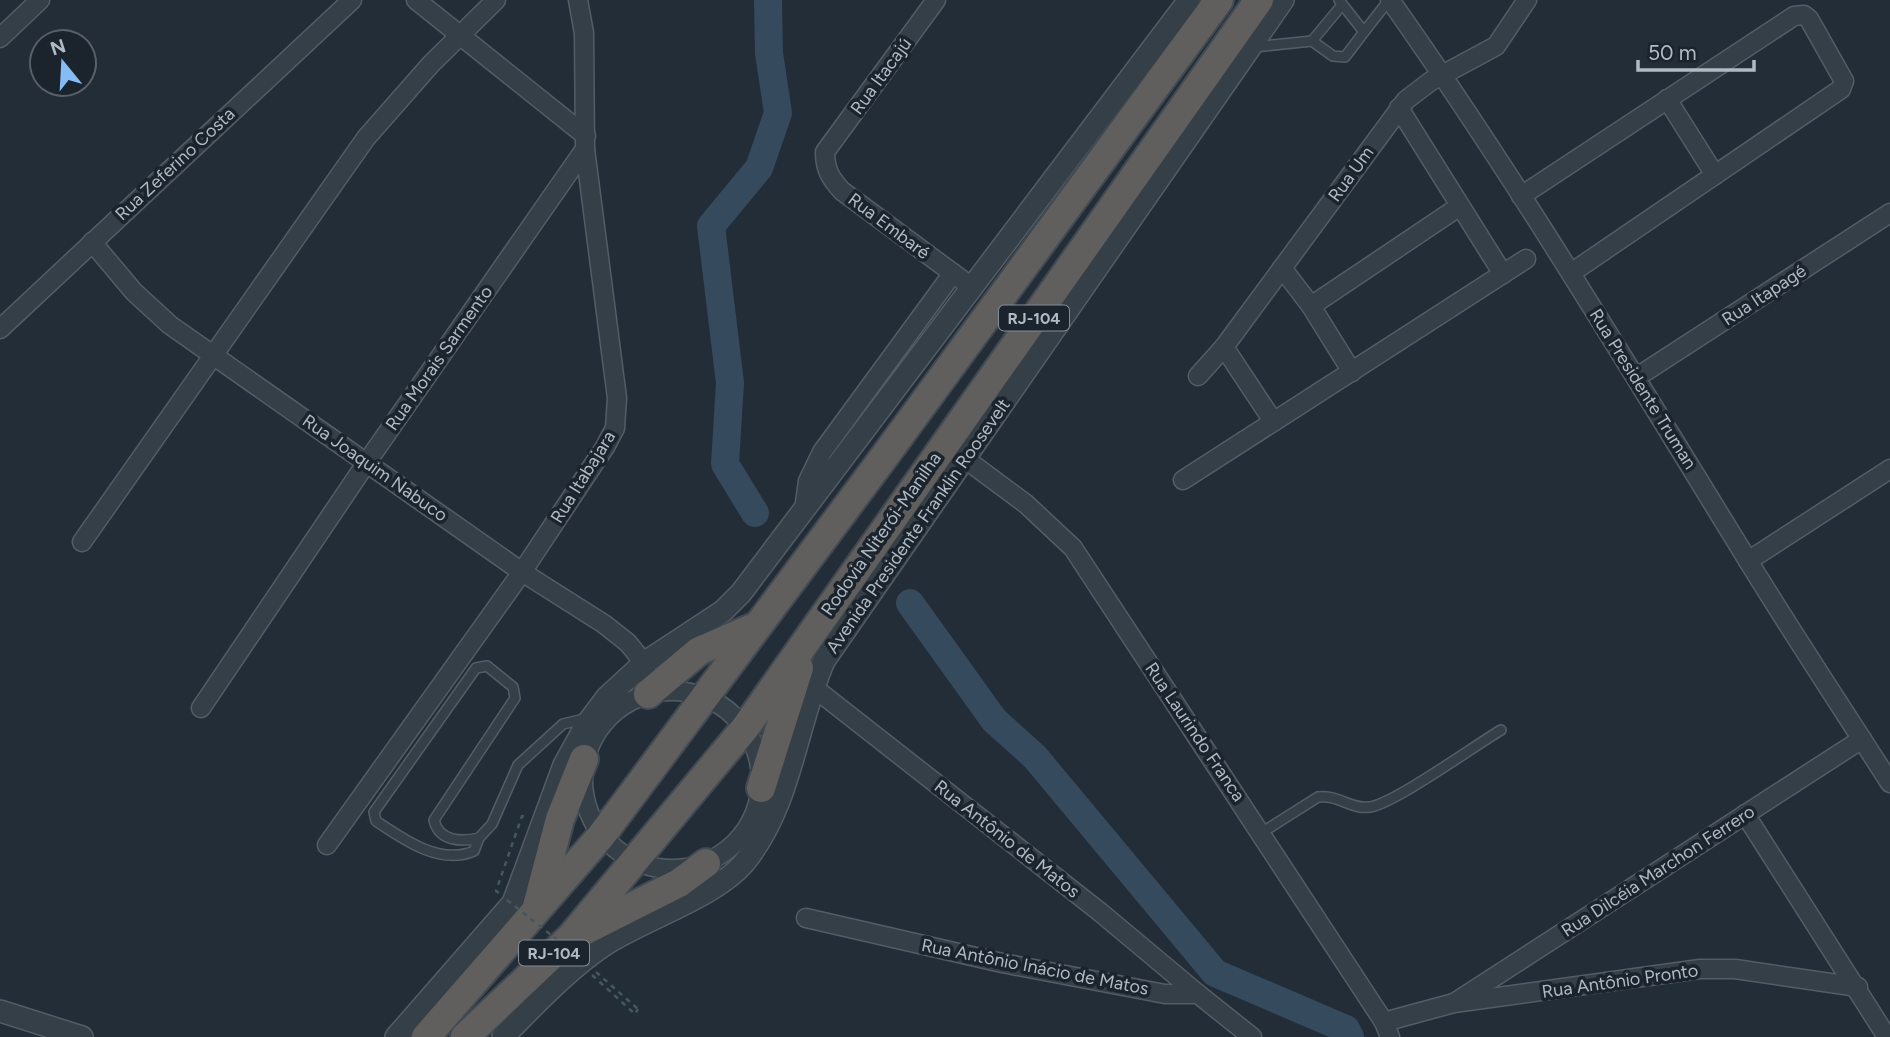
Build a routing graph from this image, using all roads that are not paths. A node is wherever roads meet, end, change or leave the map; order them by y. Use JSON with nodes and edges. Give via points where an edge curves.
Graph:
{"nodes":[{"id":1,"x":40,"y":0,"type":"edge"},
{"id":2,"x":352,"y":0,"type":"edge"},
{"id":3,"x":416,"y":0,"type":"edge"},
{"id":4,"x":496,"y":0,"type":"edge"},
{"id":5,"x":578,"y":0,"type":"edge"},
{"id":6,"x":936,"y":0,"type":"edge"},
{"id":7,"x":1189,"y":0,"type":"edge"},
{"id":8,"x":1219,"y":0,"type":"edge"},
{"id":9,"x":1259,"y":0,"type":"edge"},
{"id":10,"x":1283,"y":0,"type":"edge"},
{"id":11,"x":1390,"y":0,"type":"edge"},
{"id":12,"x":1527,"y":0,"type":"edge"},
{"id":13,"x":1340,"y":3,"type":"edge"},
{"id":14,"x":1364,"y":33,"type":"junction"},
{"id":15,"x":458,"y":35,"type":"junction"},
{"id":16,"x":0,"y":38,"type":"edge"},
{"id":17,"x":1312,"y":41,"type":"junction"},
{"id":18,"x":1250,"y":47,"type":"junction"},
{"id":19,"x":1443,"y":75,"type":"junction"},
{"id":20,"x":1667,"y":99,"type":"junction"},
{"id":21,"x":1399,"y":108,"type":"junction"},
{"id":22,"x":586,"y":142,"type":"junction"},
{"id":23,"x":825,"y":152,"type":"joint"},
{"id":24,"x":1715,"y":175,"type":"junction"},
{"id":25,"x":1521,"y":196,"type":"junction"},
{"id":26,"x":1460,"y":206,"type":"junction"},
{"id":27,"x":1890,"y":213,"type":"edge"},
{"id":28,"x":92,"y":242,"type":"junction"},
{"id":29,"x":1526,"y":259,"type":"dead end"},
{"id":30,"x":1282,"y":268,"type":"junction"},
{"id":31,"x":953,"y":273,"type":"junction"},
{"id":32,"x":1571,"y":273,"type":"junction"},
{"id":33,"x":1503,"y":274,"type":"junction"},
{"id":34,"x":973,"y":288,"type":"junction"},
{"id":35,"x":1311,"y":306,"type":"junction"},
{"id":36,"x":0,"y":329,"type":"edge"},
{"id":37,"x":1224,"y":347,"type":"junction"},
{"id":38,"x":214,"y":354,"type":"junction"},
{"id":39,"x":1352,"y":372,"type":"junction"},
{"id":40,"x":1198,"y":376,"type":"dead end"},
{"id":41,"x":1637,"y":377,"type":"junction"},
{"id":42,"x":1273,"y":421,"type":"junction"},
{"id":43,"x":964,"y":458,"type":"junction"},
{"id":44,"x":367,"y":462,"type":"junction"},
{"id":45,"x":1890,"y":469,"type":"edge"},
{"id":46,"x":1184,"y":480,"type":"dead end"},
{"id":47,"x":803,"y":513,"type":"junction"},
{"id":48,"x":82,"y":542,"type":"dead end"},
{"id":49,"x":1748,"y":561,"type":"junction"},
{"id":50,"x":522,"y":572,"type":"junction"},
{"id":51,"x":759,"y":625,"type":"junction"},
{"id":52,"x":810,"y":636,"type":"junction"},
{"id":53,"x":644,"y":663,"type":"junction"},
{"id":54,"x":813,"y":687,"type":"junction"},
{"id":55,"x":648,"y":694,"type":"junction"},
{"id":56,"x":707,"y":697,"type":"junction"},
{"id":57,"x":201,"y":708,"type":"dead end"},
{"id":58,"x":592,"y":717,"type":"junction"},
{"id":59,"x":745,"y":728,"type":"junction"},
{"id":60,"x":1501,"y":730,"type":"dead end"},
{"id":61,"x":1862,"y":739,"type":"junction"},
{"id":62,"x":584,"y":759,"type":"junction"},
{"id":63,"x":1890,"y":783,"type":"edge"},
{"id":64,"x":761,"y":789,"type":"junction"},
{"id":65,"x":1745,"y":814,"type":"junction"},
{"id":66,"x":1261,"y":833,"type":"junction"},
{"id":67,"x":601,"y":836,"type":"junction"},
{"id":68,"x":479,"y":838,"type":"junction"},
{"id":69,"x":327,"y":845,"type":"dead end"},
{"id":70,"x":737,"y":855,"type":"junction"},
{"id":71,"x":635,"y":862,"type":"junction"},
{"id":72,"x":706,"y":863,"type":"junction"},
{"id":73,"x":534,"y":915,"type":"junction"},
{"id":74,"x":806,"y":918,"type":"dead end"},
{"id":75,"x":570,"y":937,"type":"junction"},
{"id":76,"x":1858,"y":987,"type":"junction"},
{"id":77,"x":1198,"y":994,"type":"junction"},
{"id":78,"x":1454,"y":1003,"type":"junction"},
{"id":79,"x":0,"y":1011,"type":"edge"},
{"id":80,"x":1387,"y":1029,"type":"edge"},
{"id":81,"x":512,"y":1032,"type":"edge"},
{"id":82,"x":82,"y":1037,"type":"edge"},
{"id":83,"x":396,"y":1037,"type":"edge"},
{"id":84,"x":426,"y":1037,"type":"edge"},
{"id":85,"x":465,"y":1037,"type":"edge"},
{"id":86,"x":1252,"y":1037,"type":"edge"},
{"id":87,"x":1887,"y":1037,"type":"edge"}],
"edges":[{"from":1,"to":16,"type":"street"},
{"from":2,"to":28,"type":"street","name":"Rua Zeferino Costa"},
{"from":3,"to":15,"type":"street"},
{"from":4,"to":15,"type":"street"},
{"from":5,"to":22,"type":"street","name":"Rua Itabajara","via":[[584,33]]},
{"from":6,"to":23,"type":"street","name":"Rua Itacajú"},
{"from":7,"to":34,"type":"street"},
{"from":8,"to":51,"type":"highway","number":"RJ-104"},
{"from":9,"to":52,"type":"highway","name":"Rodovia Niterói-Manilha","number":"RJ-104"},
{"from":10,"to":18,"type":"street","name":"Avenida Presidente Franklin Roosevelt"},
{"from":11,"to":14,"type":"lane"},
{"from":11,"to":19,"type":"street","name":"Rua Presidente Truman"},
{"from":12,"to":19,"type":"street","name":"Rua Um","via":[[1496,46]]},
{"from":13,"to":14,"type":"lane"},
{"from":13,"to":17,"type":"lane"},
{"from":14,"to":17,"type":"lane","via":[[1341,59]]},
{"from":15,"to":22,"type":"street"},
{"from":15,"to":38,"type":"street","via":[[366,138]]},
{"from":17,"to":18,"type":"lane"},
{"from":18,"to":43,"type":"street","name":"Avenida Presidente Franklin Roosevelt"},
{"from":19,"to":21,"type":"street","name":"Rua Um","via":[[1415,91]]},
{"from":19,"to":25,"type":"street","name":"Rua Presidente Truman"},
{"from":20,"to":24,"type":"street"},
{"from":20,"to":24,"type":"street","via":[[1794,16],[1809,19],[1844,80],[1841,89]]},
{"from":20,"to":25,"type":"street"},
{"from":21,"to":26,"type":"street"},
{"from":21,"to":30,"type":"street","name":"Rua Um"},
{"from":22,"to":44,"type":"street","name":"Rua Morais Sarmento"},
{"from":22,"to":50,"type":"street","name":"Rua Itabajara","via":[[618,413],[605,447]]},
{"from":23,"to":31,"type":"street","name":"Rua Embaré","via":[[827,171],[842,191]]},
{"from":24,"to":32,"type":"street"},
{"from":25,"to":32,"type":"street","name":"Rua Presidente Truman"},
{"from":26,"to":33,"type":"street"},
{"from":26,"to":35,"type":"street"},
{"from":27,"to":41,"type":"street","name":"Rua Itapagé"},
{"from":28,"to":36,"type":"street","name":"Rua Zeferino Costa"},
{"from":28,"to":38,"type":"street","name":"Rua Joaquim Nabuco","via":[[151,308]]},
{"from":29,"to":33,"type":"street"},
{"from":30,"to":35,"type":"street"},
{"from":30,"to":37,"type":"street","name":"Rua Um"},
{"from":31,"to":34,"type":"street","name":"Rua Embaré"},
{"from":31,"to":47,"type":"street","via":[[822,452],[808,481]]},
{"from":32,"to":41,"type":"street","name":"Rua Presidente Truman"},
{"from":33,"to":39,"type":"street"},
{"from":34,"to":47,"type":"street"},
{"from":35,"to":39,"type":"street"},
{"from":37,"to":40,"type":"street","name":"Rua Um"},
{"from":37,"to":42,"type":"street"},
{"from":38,"to":44,"type":"street","name":"Rua Joaquim Nabuco"},
{"from":38,"to":48,"type":"street"},
{"from":39,"to":42,"type":"street"},
{"from":41,"to":49,"type":"street","name":"Rua Presidente Truman"},
{"from":42,"to":46,"type":"street"},
{"from":43,"to":54,"type":"street","name":"Avenida Presidente Franklin Roosevelt","via":[[844,630]]},
{"from":43,"to":66,"type":"street","name":"Rua Laurindo Franca","via":[[1026,504],[1073,548]]},
{"from":44,"to":50,"type":"street","name":"Rua Joaquim Nabuco"},
{"from":44,"to":57,"type":"street","name":"Rua Morais Sarmento"},
{"from":45,"to":49,"type":"street"},
{"from":47,"to":53,"type":"street","via":[[723,611]]},
{"from":49,"to":61,"type":"street","name":"Rua Presidente Truman"},
{"from":50,"to":53,"type":"street","name":"Rua Joaquim Nabuco","via":[[604,624]]},
{"from":50,"to":69,"type":"street","name":"Rua Itabajara"},
{"from":51,"to":55,"type":"highway","via":[[699,651]]},
{"from":51,"to":56,"type":"highway","number":"RJ-104"},
{"from":52,"to":59,"type":"highway","name":"Rodovia Niterói-Manilha","number":"RJ-104"},
{"from":52,"to":64,"type":"highway"},
{"from":53,"to":55,"type":"street"},
{"from":53,"to":58,"type":"street","via":[[616,687]]},
{"from":54,"to":70,"type":"street","name":"Avenida Presidente Franklin Roosevelt","via":[[781,799]]},
{"from":54,"to":77,"type":"street","name":"Rua Antônio de Matos"},
{"from":55,"to":56,"type":"street","via":[[681,691]]},
{"from":55,"to":62,"type":"street","via":[[611,714],[594,734]]},
{"from":56,"to":59,"type":"street"},
{"from":56,"to":67,"type":"highway","number":"RJ-104"},
{"from":58,"to":68,"type":"lane","via":[[562,724],[518,765],[492,824]]},
{"from":58,"to":83,"type":"street","via":[[564,765],[513,903]]},
{"from":59,"to":64,"type":"street","via":[[758,757]]},
{"from":59,"to":71,"type":"highway","name":"Rodovia Niterói-Manilha","number":"RJ-104"},
{"from":60,"to":66,"type":"lane","via":[[1385,802],[1363,807],[1318,796]]},
{"from":61,"to":63,"type":"street","name":"Rua Presidente Truman"},
{"from":61,"to":65,"type":"street","name":"Rua Dilcéia Marchon Ferrero"},
{"from":62,"to":67,"type":"street","via":[[586,809]]},
{"from":62,"to":73,"type":"highway","via":[[557,829]]},
{"from":64,"to":70,"type":"street"},
{"from":65,"to":76,"type":"street"},
{"from":65,"to":78,"type":"street","name":"Rua Dilcéia Marchon Ferrero"},
{"from":66,"to":80,"type":"street","name":"Rua Laurindo Franca"},
{"from":67,"to":71,"type":"street"},
{"from":67,"to":73,"type":"highway","number":"RJ-104"},
{"from":68,"to":68,"type":"lane","via":[[460,842],[441,834],[434,820],[515,698],[513,687],[487,666],[476,668],[373,817],[411,844],[444,855],[463,856],[474,851]]},
{"from":70,"to":72,"type":"street"},
{"from":70,"to":81,"type":"street","name":"Avenida Presidente Franklin Roosevelt","via":[[692,898],[604,945]]},
{"from":71,"to":72,"type":"street","via":[[670,870]]},
{"from":71,"to":75,"type":"highway","name":"Rodovia Niterói-Manilha","number":"RJ-104"},
{"from":72,"to":75,"type":"highway","via":[[679,883]]},
{"from":73,"to":84,"type":"highway","number":"RJ-104"},
{"from":74,"to":77,"type":"street","name":"Rua Antônio Inácio de Matos","via":[[1015,966],[1165,994]]},
{"from":75,"to":85,"type":"highway","name":"Rodovia Niterói-Manilha","number":"RJ-104"},
{"from":76,"to":78,"type":"street","name":"Rua Antônio Pronto","via":[[1735,969],[1700,969]]},
{"from":76,"to":87,"type":"street"},
{"from":77,"to":86,"type":"street"},
{"from":78,"to":80,"type":"street","name":"Rua Antônio Pronto"},
{"from":79,"to":82,"type":"street"}]}
